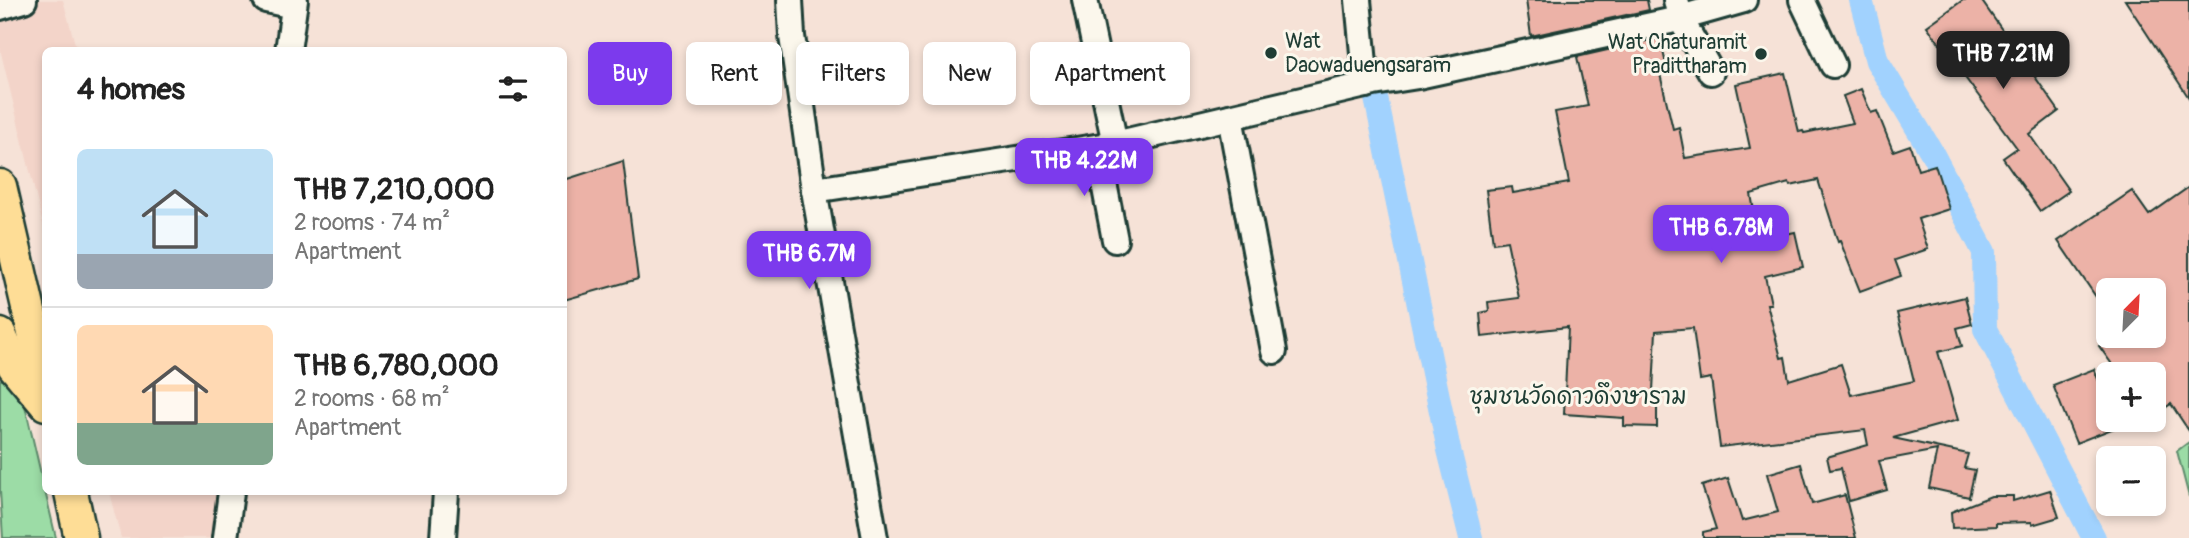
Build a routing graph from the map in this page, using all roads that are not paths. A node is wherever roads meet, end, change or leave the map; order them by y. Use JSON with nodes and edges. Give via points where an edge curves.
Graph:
{"nodes":[{"id":1,"x":24,"y":0,"type":"edge"},
{"id":2,"x":266,"y":0,"type":"edge"},
{"id":3,"x":789,"y":0,"type":"edge"},
{"id":4,"x":1085,"y":0,"type":"edge"},
{"id":5,"x":1358,"y":0,"type":"edge"},
{"id":6,"x":1744,"y":0,"type":"edge"},
{"id":7,"x":1802,"y":0,"type":"edge"},
{"id":8,"x":294,"y":3,"type":"edge"},
{"id":9,"x":0,"y":7,"type":"edge"},
{"id":10,"x":1678,"y":9,"type":"edge"},
{"id":11,"x":288,"y":47,"type":"edge"},
{"id":12,"x":1833,"y":65,"type":"dead end"},
{"id":13,"x":1711,"y":72,"type":"dead end"},
{"id":14,"x":1366,"y":85,"type":"junction"},
{"id":15,"x":1230,"y":117,"type":"junction"},
{"id":16,"x":1106,"y":146,"type":"junction"},
{"id":17,"x":0,"y":187,"type":"edge"},
{"id":18,"x":814,"y":190,"type":"junction"},
{"id":19,"x":1115,"y":240,"type":"dead end"},
{"id":20,"x":0,"y":335,"type":"edge"},
{"id":21,"x":1274,"y":351,"type":"dead end"},
{"id":22,"x":42,"y":368,"type":"edge"},
{"id":23,"x":42,"y":399,"type":"edge"},
{"id":24,"x":72,"y":495,"type":"edge"},
{"id":25,"x":231,"y":495,"type":"edge"},
{"id":26,"x":446,"y":495,"type":"edge"},
{"id":27,"x":81,"y":538,"type":"edge"},
{"id":28,"x":225,"y":538,"type":"edge"},
{"id":29,"x":443,"y":538,"type":"edge"},
{"id":30,"x":875,"y":538,"type":"edge"}],
"edges":[{"from":1,"to":9,"type":"street"},
{"from":2,"to":8,"type":"street"},
{"from":3,"to":18,"type":"street"},
{"from":4,"to":16,"type":"street"},
{"from":5,"to":14,"type":"street"},
{"from":6,"to":10,"type":"street"},
{"from":7,"to":12,"type":"street"},
{"from":8,"to":11,"type":"street"},
{"from":10,"to":13,"type":"street"},
{"from":10,"to":14,"type":"street"},
{"from":14,"to":15,"type":"street"},
{"from":15,"to":16,"type":"street"},
{"from":15,"to":21,"type":"street"},
{"from":16,"to":18,"type":"street"},
{"from":16,"to":19,"type":"street"},
{"from":17,"to":22,"type":"main road"},
{"from":18,"to":30,"type":"street"},
{"from":20,"to":23,"type":"main road","via":[[14,366]]},
{"from":24,"to":27,"type":"main road"},
{"from":25,"to":28,"type":"street"},
{"from":26,"to":29,"type":"street"}]}
